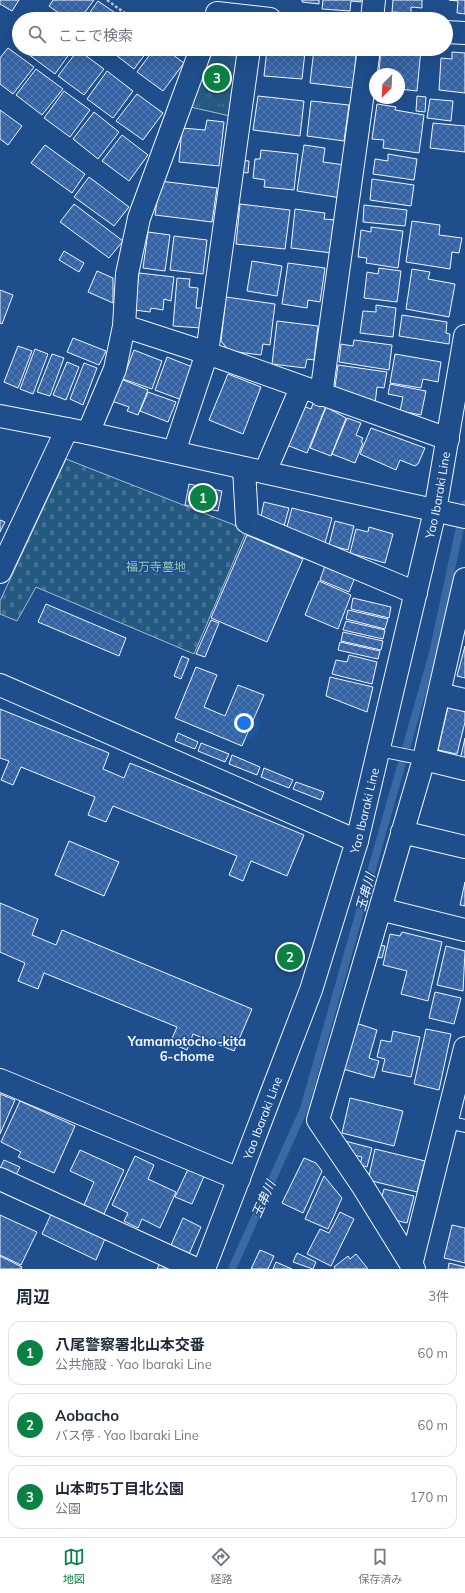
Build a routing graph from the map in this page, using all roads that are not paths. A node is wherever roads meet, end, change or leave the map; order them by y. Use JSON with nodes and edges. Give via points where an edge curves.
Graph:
{"nodes":[{"id":1,"x":374,"y":0,"type":"edge"},
{"id":2,"x":373,"y":12,"type":"edge"},
{"id":3,"x":453,"y":32,"type":"edge"},
{"id":4,"x":465,"y":33,"type":"edge"},
{"id":5,"x":198,"y":56,"type":"edge"},
{"id":6,"x":248,"y":56,"type":"edge"},
{"id":7,"x":368,"y":56,"type":"edge"},
{"id":8,"x":124,"y":326,"type":"junction"},
{"id":9,"x":465,"y":336,"type":"edge"},
{"id":10,"x":207,"y":353,"type":"junction"},
{"id":11,"x":311,"y":391,"type":"junction"},
{"id":12,"x":0,"y":416,"type":"edge"},
{"id":13,"x":78,"y":431,"type":"junction"},
{"id":14,"x":448,"y":439,"type":"junction"},
{"id":15,"x":174,"y":452,"type":"junction"},
{"id":16,"x":244,"y":468,"type":"junction"},
{"id":17,"x":265,"y":472,"type":"junction"},
{"id":18,"x":448,"y":514,"type":"edge"},
{"id":19,"x":0,"y":572,"type":"edge"},
{"id":20,"x":465,"y":579,"type":"edge"},
{"id":21,"x":416,"y":593,"type":"junction"},
{"id":22,"x":460,"y":620,"type":"edge"},
{"id":23,"x":0,"y":684,"type":"edge"},
{"id":24,"x":439,"y":694,"type":"junction"},
{"id":25,"x":465,"y":700,"type":"edge"},
{"id":26,"x":387,"y":752,"type":"junction"},
{"id":27,"x":419,"y":758,"type":"junction"},
{"id":28,"x":465,"y":769,"type":"edge"},
{"id":29,"x":402,"y":832,"type":"junction"},
{"id":30,"x":357,"y":841,"type":"junction"},
{"id":31,"x":465,"y":847,"type":"edge"},
{"id":32,"x":380,"y":909,"type":"junction"},
{"id":33,"x":465,"y":930,"type":"edge"},
{"id":34,"x":465,"y":1048,"type":"edge"},
{"id":35,"x":0,"y":1080,"type":"edge"},
{"id":36,"x":456,"y":1124,"type":"edge"},
{"id":37,"x":0,"y":1179,"type":"edge"},
{"id":38,"x":239,"y":1179,"type":"junction"},
{"id":39,"x":413,"y":1267,"type":"edge"},
{"id":40,"x":196,"y":1269,"type":"edge"},
{"id":41,"x":204,"y":1269,"type":"edge"}],
"edges":[{"from":1,"to":2,"type":"street"},
{"from":3,"to":4,"type":"street"},
{"from":5,"to":8,"type":"street","via":[[139,218],[128,274]]},
{"from":6,"to":10,"type":"street"},
{"from":7,"to":11,"type":"street"},
{"from":8,"to":10,"type":"street"},
{"from":8,"to":13,"type":"street","via":[[115,369]]},
{"from":9,"to":14,"type":"street","name":"Yao Ibaraki Line"},
{"from":10,"to":11,"type":"street"},
{"from":10,"to":15,"type":"street"},
{"from":11,"to":14,"type":"street"},
{"from":11,"to":17,"type":"street"},
{"from":12,"to":13,"type":"street"},
{"from":13,"to":15,"type":"street"},
{"from":13,"to":19,"type":"street"},
{"from":14,"to":18,"type":"street","name":"Yao Ibaraki Line"},
{"from":15,"to":16,"type":"street"},
{"from":16,"to":17,"type":"street"},
{"from":16,"to":21,"type":"street","via":[[247,522]]},
{"from":17,"to":18,"type":"street"},
{"from":18,"to":21,"type":"street","name":"Yao Ibaraki Line"},
{"from":20,"to":22,"type":"street"},
{"from":21,"to":26,"type":"street","name":"Yao Ibaraki Line"},
{"from":22,"to":24,"type":"street"},
{"from":23,"to":30,"type":"street"},
{"from":24,"to":25,"type":"street"},
{"from":24,"to":27,"type":"street"},
{"from":26,"to":27,"type":"lane"},
{"from":26,"to":30,"type":"street","name":"Yao Ibaraki Line"},
{"from":27,"to":28,"type":"street"},
{"from":27,"to":29,"type":"street"},
{"from":29,"to":31,"type":"street"},
{"from":29,"to":32,"type":"street"},
{"from":30,"to":38,"type":"street","name":"Yao Ibaraki Line","via":[[311,990]]},
{"from":32,"to":33,"type":"street"},
{"from":32,"to":39,"type":"street","via":[[318,1120]]},
{"from":34,"to":36,"type":"street"},
{"from":35,"to":38,"type":"street"},
{"from":36,"to":39,"type":"street"},
{"from":37,"to":40,"type":"street"},
{"from":38,"to":41,"type":"street","name":"Yao Ibaraki Line"}]}
